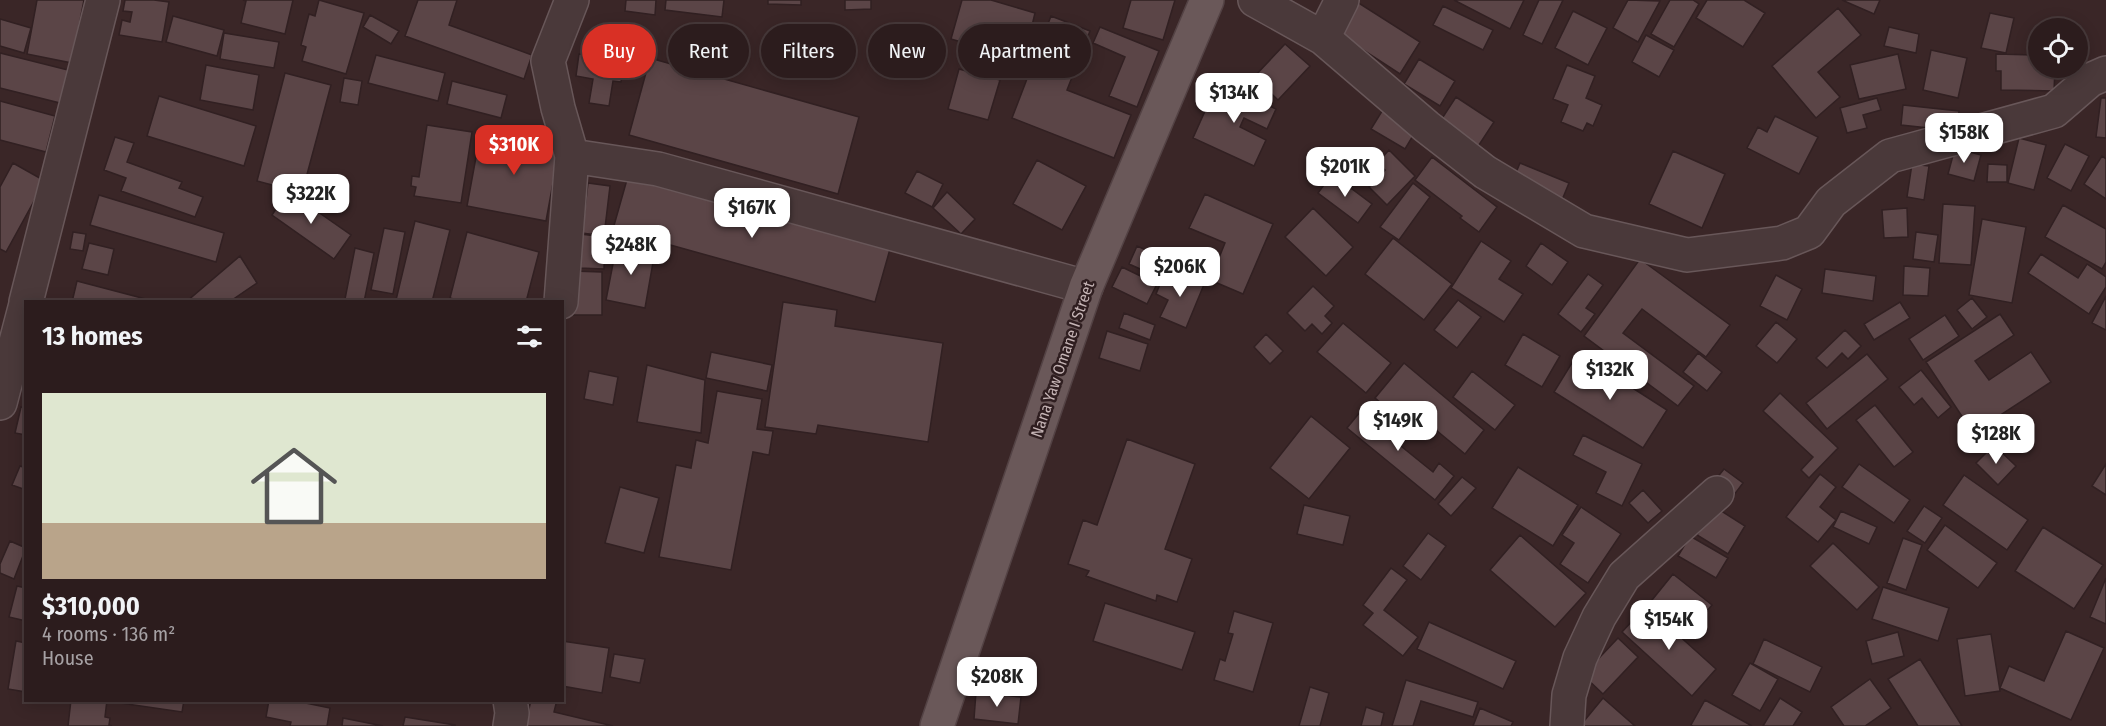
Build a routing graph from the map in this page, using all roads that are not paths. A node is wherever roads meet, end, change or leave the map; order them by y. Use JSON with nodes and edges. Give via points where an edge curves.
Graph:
{"nodes":[{"id":1,"x":104,"y":0,"type":"edge"},
{"id":2,"x":572,"y":0,"type":"edge"},
{"id":3,"x":1207,"y":0,"type":"edge"},
{"id":4,"x":1255,"y":0,"type":"edge"},
{"id":5,"x":1342,"y":0,"type":"edge"},
{"id":6,"x":1323,"y":38,"type":"junction"},
{"id":7,"x":2106,"y":73,"type":"edge"},
{"id":8,"x":572,"y":156,"type":"junction"},
{"id":9,"x":1086,"y":288,"type":"junction"},
{"id":10,"x":27,"y":300,"type":"edge"},
{"id":11,"x":561,"y":300,"type":"edge"},
{"id":12,"x":24,"y":311,"type":"edge"},
{"id":13,"x":0,"y":403,"type":"edge"},
{"id":14,"x":1718,"y":493,"type":"dead end"},
{"id":15,"x":510,"y":702,"type":"edge"},
{"id":16,"x":510,"y":726,"type":"edge"},
{"id":17,"x":937,"y":726,"type":"edge"},
{"id":18,"x":1567,"y":726,"type":"edge"}],
"edges":[{"from":1,"to":10,"type":"street"},
{"from":2,"to":8,"type":"street","via":[[548,61]]},
{"from":3,"to":9,"type":"main road","name":"Nana Yaw Omane I Street"},
{"from":4,"to":6,"type":"street"},
{"from":5,"to":6,"type":"street"},
{"from":6,"to":7,"type":"street","via":[[1485,172],[1584,231],[1687,255],[1782,243],[1809,232],[1831,202],[1890,156],[2054,111],[2090,80]]},
{"from":8,"to":9,"type":"street","via":[[658,169]]},
{"from":8,"to":11,"type":"street"},
{"from":9,"to":17,"type":"main road","name":"Nana Yaw Omane I Street"},
{"from":12,"to":13,"type":"street"},
{"from":14,"to":18,"type":"street","via":[[1624,576],[1580,658],[1569,695]]},
{"from":15,"to":16,"type":"street"}]}
